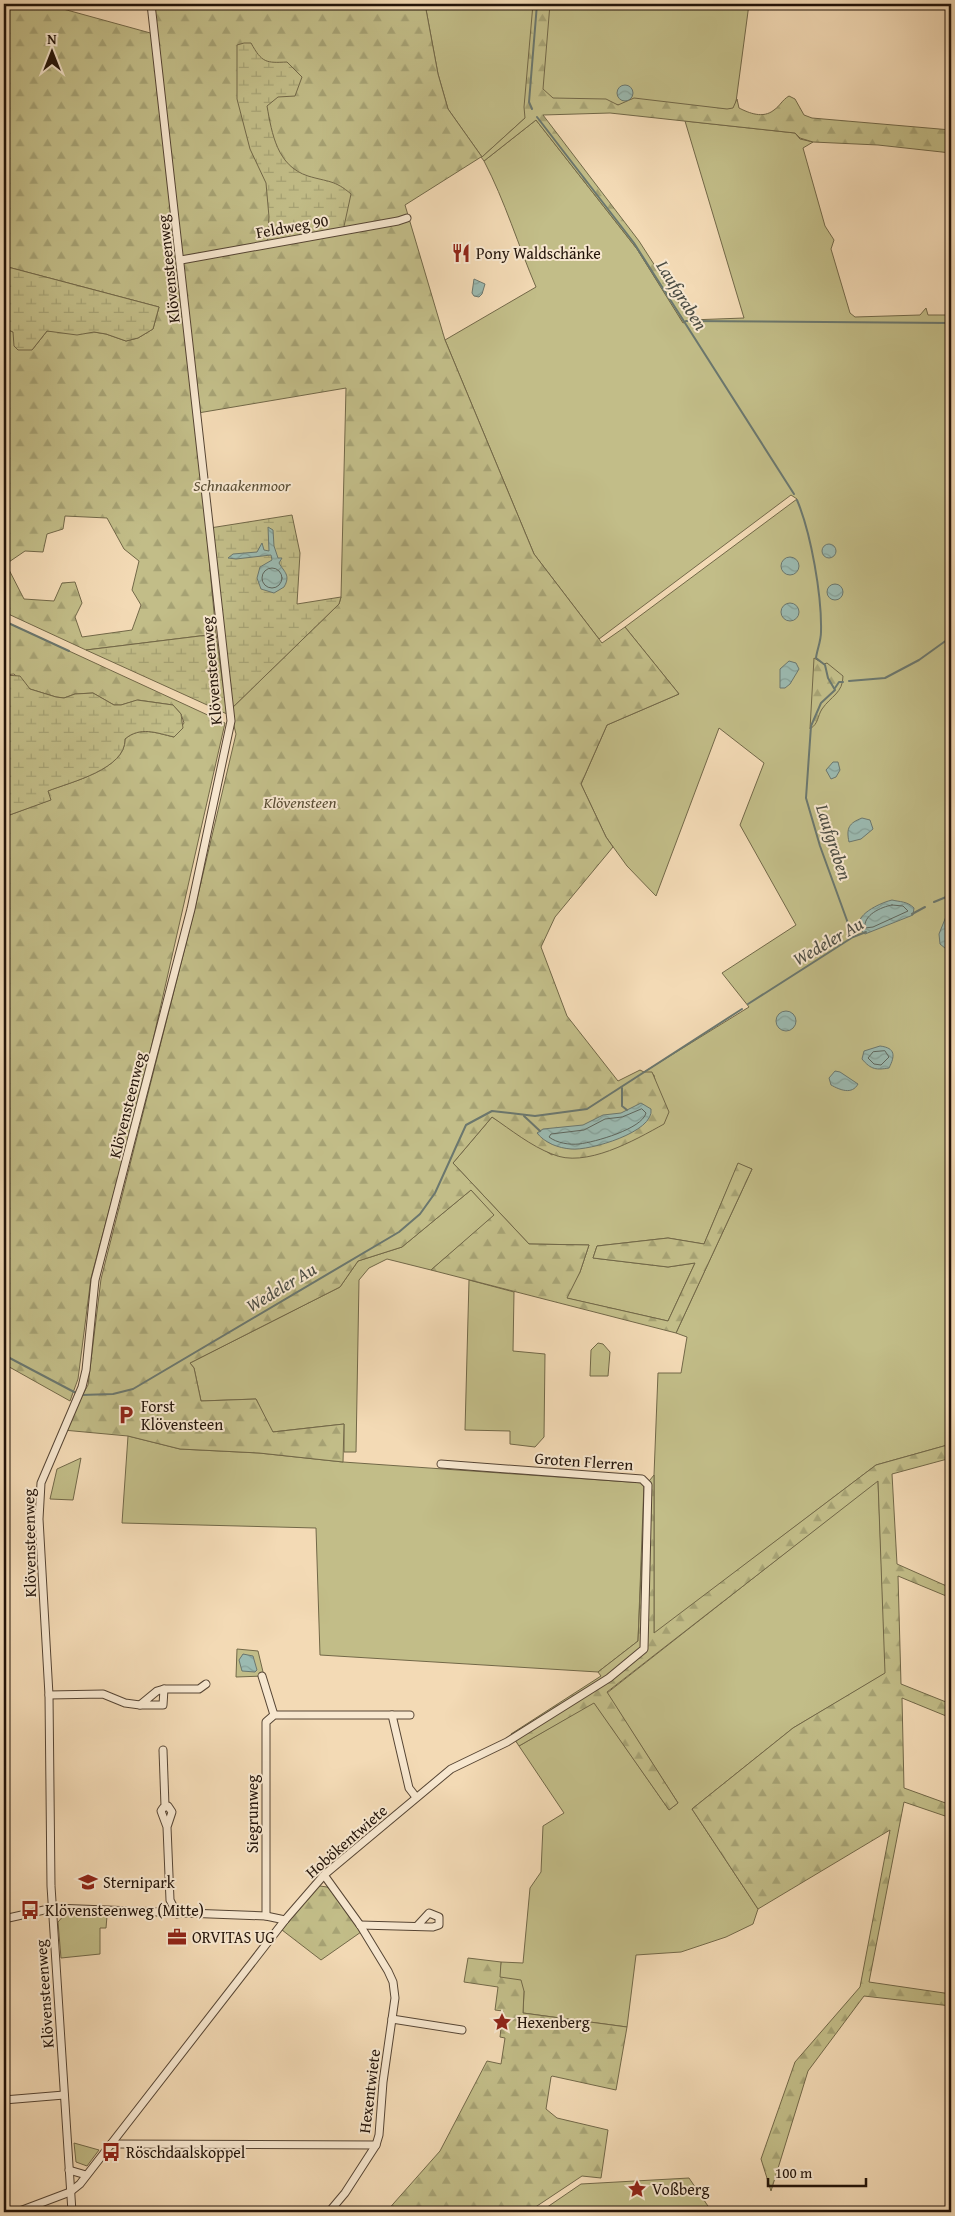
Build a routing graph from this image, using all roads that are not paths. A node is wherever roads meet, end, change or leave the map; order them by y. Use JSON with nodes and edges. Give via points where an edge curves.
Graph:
{"nodes":[{"id":1,"x":150,"y":4,"type":"edge"},
{"id":2,"x":407,"y":218,"type":"dead end"},
{"id":3,"x":181,"y":260,"type":"junction"},
{"id":4,"x":441,"y":1464,"type":"dead end"},
{"id":5,"x":644,"y":1649,"type":"joint"},
{"id":6,"x":262,"y":1676,"type":"dead end"},
{"id":7,"x":206,"y":1684,"type":"dead end"},
{"id":8,"x":164,"y":1689,"type":"junction"},
{"id":9,"x":49,"y":1695,"type":"junction"},
{"id":10,"x":140,"y":1705,"type":"junction"},
{"id":11,"x":274,"y":1715,"type":"junction"},
{"id":12,"x":392,"y":1715,"type":"junction"},
{"id":13,"x":410,"y":1715,"type":"dead end"},
{"id":14,"x":163,"y":1750,"type":"dead end"},
{"id":15,"x":416,"y":1797,"type":"junction"},
{"id":16,"x":324,"y":1875,"type":"junction"},
{"id":17,"x":170,"y":1900,"type":"junction"},
{"id":18,"x":52,"y":1908,"type":"junction"},
{"id":19,"x":161,"y":1913,"type":"junction"},
{"id":20,"x":177,"y":1914,"type":"junction"},
{"id":21,"x":266,"y":1916,"type":"junction"},
{"id":22,"x":4,"y":1919,"type":"edge"},
{"id":23,"x":284,"y":1920,"type":"junction"},
{"id":24,"x":360,"y":1926,"type":"junction"},
{"id":25,"x":417,"y":1926,"type":"dead end"},
{"id":26,"x":392,"y":2019,"type":"junction"},
{"id":27,"x":462,"y":2030,"type":"dead end"},
{"id":28,"x":64,"y":2095,"type":"junction"},
{"id":29,"x":5,"y":2098,"type":"edge"},
{"id":30,"x":111,"y":2144,"type":"junction"},
{"id":31,"x":376,"y":2145,"type":"junction"},
{"id":32,"x":69,"y":2170,"type":"junction"},
{"id":33,"x":86,"y":2175,"type":"junction"},
{"id":34,"x":70,"y":2192,"type":"junction"},
{"id":35,"x":17,"y":2212,"type":"edge"},
{"id":36,"x":72,"y":2212,"type":"edge"},
{"id":37,"x":329,"y":2212,"type":"edge"}],
"edges":[{"from":1,"to":3,"type":"street","name":"Klövensteenweg"},
{"from":2,"to":3,"type":"street","name":"Feldweg 90"},
{"from":3,"to":9,"type":"street","name":"Klövensteenweg","via":[[231,720],[191,908],[95,1280],[82,1387],[41,1483],[39,1519]]},
{"from":4,"to":5,"type":"street","name":"Groten Flerren","via":[[642,1479],[648,1485]]},
{"from":5,"to":15,"type":"street","name":"Hobökentwiete","via":[[609,1678],[507,1742],[451,1769]]},
{"from":6,"to":11,"type":"street"},
{"from":7,"to":8,"type":"street","via":[[199,1689]]},
{"from":8,"to":10,"type":"street","via":[[156,1691]]},
{"from":8,"to":10,"type":"street","via":[[163,1705]]},
{"from":9,"to":10,"type":"street","via":[[103,1694]]},
{"from":9,"to":18,"type":"street","name":"Klövensteenweg"},
{"from":11,"to":12,"type":"street"},
{"from":11,"to":21,"type":"street","name":"Siegrunweg","via":[[266,1722]]},
{"from":12,"to":13,"type":"street"},
{"from":12,"to":15,"type":"street","via":[[409,1788]]},
{"from":14,"to":17,"type":"street","via":[[165,1806],[172,1809],[167,1828]]},
{"from":15,"to":16,"type":"street","name":"Hobökentwiete"},
{"from":16,"to":23,"type":"street","name":"Hobökentwiete"},
{"from":16,"to":24,"type":"street","name":"Hexentwiete"},
{"from":17,"to":19,"type":"street"},
{"from":17,"to":20,"type":"street"},
{"from":18,"to":19,"type":"street"},
{"from":18,"to":22,"type":"street"},
{"from":18,"to":28,"type":"street","name":"Klövensteenweg"},
{"from":19,"to":20,"type":"street"},
{"from":20,"to":21,"type":"street"},
{"from":21,"to":23,"type":"street"},
{"from":23,"to":30,"type":"street","name":"Hobökentwiete"},
{"from":24,"to":25,"type":"street"},
{"from":24,"to":26,"type":"street","name":"Hexentwiete","via":[[393,1982]]},
{"from":26,"to":27,"type":"street"},
{"from":26,"to":31,"type":"street","name":"Hexentwiete"},
{"from":28,"to":29,"type":"street"},
{"from":28,"to":32,"type":"street","name":"Klövensteenweg"},
{"from":30,"to":31,"type":"street"},
{"from":30,"to":33,"type":"street","name":"Hobökentwiete"},
{"from":31,"to":37,"type":"street","name":"Hexentwiete"},
{"from":32,"to":33,"type":"street"},
{"from":32,"to":34,"type":"street","name":"Klövensteenweg"},
{"from":33,"to":34,"type":"street","name":"Hobökentwiete"},
{"from":34,"to":35,"type":"street"},
{"from":34,"to":36,"type":"street","name":"Klövensteenweg"}]}
